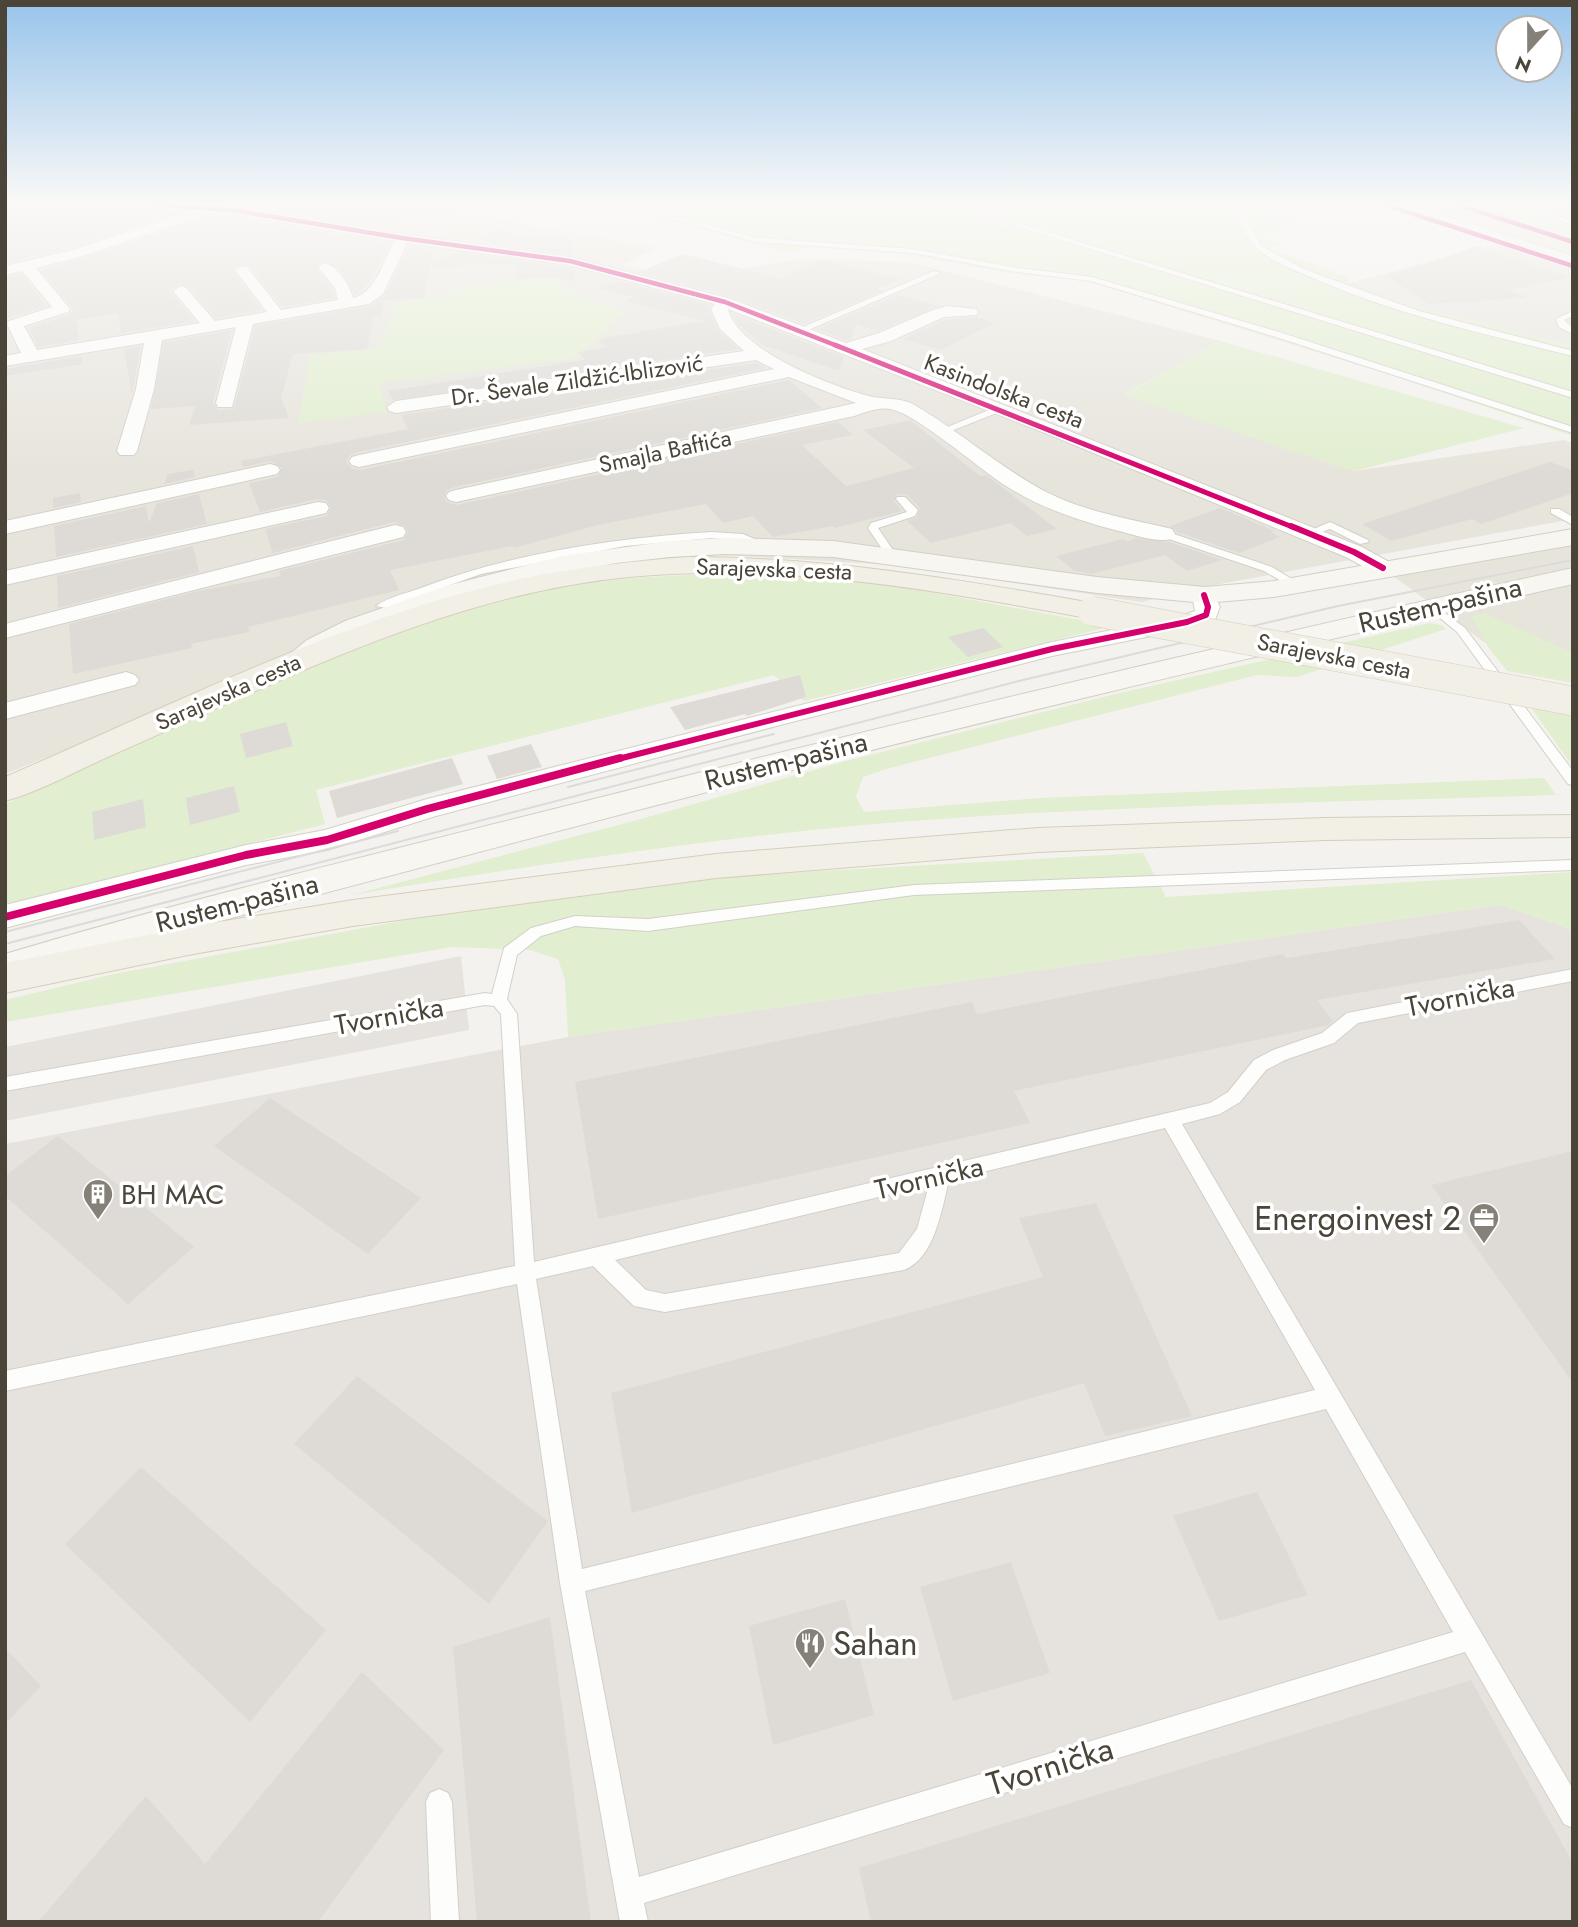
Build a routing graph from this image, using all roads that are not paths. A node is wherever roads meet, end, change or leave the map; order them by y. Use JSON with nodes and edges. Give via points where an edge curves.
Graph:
{"nodes":[{"id":1,"x":49,"y":294,"type":"edge"},
{"id":2,"x":184,"y":294,"type":"edge"},
{"id":3,"x":261,"y":294,"type":"edge"},
{"id":4,"x":344,"y":294,"type":"edge"},
{"id":5,"x":375,"y":294,"type":"edge"},
{"id":6,"x":694,"y":294,"type":"edge"},
{"id":7,"x":887,"y":294,"type":"edge"},
{"id":8,"x":1142,"y":294,"type":"edge"},
{"id":9,"x":1242,"y":294,"type":"edge"},
{"id":10,"x":1356,"y":294,"type":"edge"},
{"id":11,"x":725,"y":302,"type":"junction"},
{"id":12,"x":347,"y":304,"type":"junction"},
{"id":13,"x":970,"y":312,"type":"dead end"},
{"id":14,"x":1573,"y":313,"type":"edge"},
{"id":15,"x":277,"y":315,"type":"junction"},
{"id":16,"x":246,"y":320,"type":"junction"},
{"id":17,"x":211,"y":326,"type":"junction"},
{"id":18,"x":799,"y":331,"type":"junction"},
{"id":19,"x":1573,"y":332,"type":"edge"},
{"id":20,"x":154,"y":336,"type":"junction"},
{"id":21,"x":738,"y":340,"type":"junction"},
{"id":22,"x":843,"y":349,"type":"junction"},
{"id":23,"x":759,"y":354,"type":"junction"},
{"id":24,"x":1573,"y":354,"type":"edge"},
{"id":25,"x":32,"y":357,"type":"junction"},
{"id":26,"x":600,"y":360,"type":"dead end"},
{"id":27,"x":5,"y":361,"type":"edge"},
{"id":28,"x":792,"y":371,"type":"junction"},
{"id":29,"x":1573,"y":395,"type":"edge"},
{"id":30,"x":872,"y":402,"type":"junction"},
{"id":31,"x":225,"y":403,"type":"dead end"},
{"id":32,"x":396,"y":407,"type":"dead end"},
{"id":33,"x":996,"y":410,"type":"junction"},
{"id":34,"x":1573,"y":430,"type":"edge"},
{"id":35,"x":943,"y":431,"type":"junction"},
{"id":36,"x":127,"y":451,"type":"dead end"},
{"id":37,"x":359,"y":461,"type":"dead end"},
{"id":38,"x":270,"y":470,"type":"dead end"},
{"id":39,"x":456,"y":496,"type":"dead end"},
{"id":40,"x":901,"y":499,"type":"dead end"},
{"id":41,"x":318,"y":508,"type":"dead end"},
{"id":42,"x":1555,"y":511,"type":"dead end"},
{"id":43,"x":1573,"y":523,"type":"edge"},
{"id":44,"x":5,"y":527,"type":"edge"},
{"id":45,"x":395,"y":532,"type":"dead end"},
{"id":46,"x":1164,"y":534,"type":"joint"},
{"id":47,"x":1307,"y":534,"type":"junction"},
{"id":48,"x":1573,"y":537,"type":"edge"},
{"id":49,"x":1364,"y":542,"type":"dead end"},
{"id":50,"x":763,"y":545,"type":"junction"},
{"id":51,"x":892,"y":556,"type":"junction"},
{"id":52,"x":1383,"y":569,"type":"junction"},
{"id":53,"x":1573,"y":576,"type":"edge"},
{"id":54,"x":5,"y":578,"type":"edge"},
{"id":55,"x":1298,"y":587,"type":"junction"},
{"id":56,"x":1204,"y":595,"type":"junction"},
{"id":57,"x":382,"y":606,"type":"dead end"},
{"id":58,"x":1433,"y":607,"type":"junction"},
{"id":59,"x":5,"y":631,"type":"edge"},
{"id":60,"x":291,"y":664,"type":"junction"},
{"id":61,"x":126,"y":680,"type":"dead end"},
{"id":62,"x":1573,"y":701,"type":"edge"},
{"id":63,"x":5,"y":711,"type":"edge"},
{"id":64,"x":1573,"y":781,"type":"edge"},
{"id":65,"x":5,"y":790,"type":"edge"},
{"id":66,"x":1573,"y":826,"type":"edge"},
{"id":67,"x":1573,"y":865,"type":"edge"},
{"id":68,"x":5,"y":917,"type":"edge"},
{"id":69,"x":5,"y":969,"type":"edge"},
{"id":70,"x":1573,"y":975,"type":"edge"},
{"id":71,"x":5,"y":978,"type":"edge"},
{"id":72,"x":499,"y":1000,"type":"junction"},
{"id":73,"x":5,"y":1084,"type":"edge"},
{"id":74,"x":1170,"y":1120,"type":"junction"},
{"id":75,"x":940,"y":1175,"type":"junction"},
{"id":76,"x":597,"y":1256,"type":"junction"},
{"id":77,"x":525,"y":1273,"type":"junction"},
{"id":78,"x":5,"y":1381,"type":"edge"},
{"id":79,"x":1332,"y":1397,"type":"junction"},
{"id":80,"x":572,"y":1583,"type":"junction"},
{"id":81,"x":1472,"y":1637,"type":"junction"},
{"id":82,"x":439,"y":1802,"type":"dead end"},
{"id":83,"x":1573,"y":1815,"type":"edge"},
{"id":84,"x":628,"y":1894,"type":"junction"},
{"id":85,"x":445,"y":1922,"type":"edge"},
{"id":86,"x":634,"y":1922,"type":"edge"}],
"edges":[{"from":1,"to":25,"type":"street","via":[[62,309],[15,324]]},
{"from":2,"to":17,"type":"street"},
{"from":3,"to":15,"type":"street"},
{"from":4,"to":12,"type":"street"},
{"from":5,"to":12,"type":"street"},
{"from":6,"to":11,"type":"street","name":"Kasindolska cesta"},
{"from":7,"to":18,"type":"lane"},
{"from":8,"to":34,"type":"lane"},
{"from":9,"to":29,"type":"lane"},
{"from":10,"to":24,"type":"lane"},
{"from":11,"to":18,"type":"street","name":"Kasindolska cesta"},
{"from":11,"to":21,"type":"street","via":[[720,316]]},
{"from":12,"to":15,"type":"street"},
{"from":13,"to":22,"type":"street","via":[[948,311]]},
{"from":14,"to":19,"type":"lane","via":[[1560,319]]},
{"from":15,"to":16,"type":"street"},
{"from":16,"to":17,"type":"street"},
{"from":16,"to":31,"type":"street"},
{"from":17,"to":20,"type":"street"},
{"from":18,"to":22,"type":"street","name":"Kasindolska cesta"},
{"from":20,"to":25,"type":"street"},
{"from":20,"to":36,"type":"street"},
{"from":21,"to":23,"type":"street"},
{"from":21,"to":26,"type":"street"},
{"from":22,"to":33,"type":"street","name":"Kasindolska cesta"},
{"from":23,"to":28,"type":"street"},
{"from":23,"to":32,"type":"street","name":"Dr. Ševale Zildžić-Iblizović"},
{"from":25,"to":27,"type":"street"},
{"from":28,"to":30,"type":"street"},
{"from":28,"to":37,"type":"street"},
{"from":30,"to":35,"type":"street","via":[[901,405]]},
{"from":30,"to":39,"type":"street","name":"Smajla Baftića","via":[[854,410]]},
{"from":33,"to":35,"type":"lane"},
{"from":33,"to":47,"type":"street","name":"Kasindolska cesta"},
{"from":35,"to":46,"type":"street","via":[[1046,500],[1107,523]]},
{"from":38,"to":44,"type":"street"},
{"from":40,"to":51,"type":"lane","via":[[913,510],[911,514],[873,528]]},
{"from":41,"to":54,"type":"street"},
{"from":42,"to":43,"type":"lane"},
{"from":45,"to":59,"type":"street"},
{"from":46,"to":55,"type":"lane","via":[[1268,569]]},
{"from":47,"to":49,"type":"lane","via":[[1330,525]]},
{"from":47,"to":52,"type":"street","name":"Kasindolska cesta"},
{"from":48,"to":52,"type":"main road","name":"Rustem-pašina"},
{"from":50,"to":51,"type":"main road","name":"Rustem-pašina"},
{"from":50,"to":57,"type":"lane","name":"Rustem-pašina","via":[[739,537],[714,536],[613,545],[478,572]]},
{"from":50,"to":60,"type":"main road","name":"Rustem-pašina","via":[[633,550],[521,573],[354,628]]},
{"from":51,"to":56,"type":"main road","name":"Rustem-pašina","via":[[1071,583]]},
{"from":52,"to":55,"type":"main road","name":"Rustem-pašina"},
{"from":53,"to":58,"type":"main road","name":"Rustem-pašina"},
{"from":55,"to":56,"type":"main road","name":"Rustem-pašina"},
{"from":56,"to":68,"type":"street","via":[[1206,615],[1187,622],[1052,649],[818,707],[428,809],[327,840],[246,855]]},
{"from":58,"to":64,"type":"lane","via":[[1461,630]]},
{"from":58,"to":69,"type":"main road","name":"Rustem-pašina","via":[[824,751],[143,927]]},
{"from":60,"to":62,"type":"main road","name":"Sarajevska cesta","bridge":true,"via":[[465,601],[536,583],[628,569],[729,565],[854,571],[933,582]]},
{"from":60,"to":65,"type":"main road","name":"Sarajevska cesta"},
{"from":61,"to":63,"type":"street"},
{"from":66,"to":71,"type":"main road","via":[[1038,840],[716,866],[353,914]]},
{"from":67,"to":72,"type":"lane","via":[[914,890],[648,925],[575,921],[536,932],[510,952]]},
{"from":70,"to":74,"type":"lane","name":"Tvornička","via":[[1353,1018],[1328,1038],[1260,1065],[1234,1097],[1214,1109]]},
{"from":72,"to":73,"type":"lane","name":"Tvornička"},
{"from":72,"to":77,"type":"lane","via":[[509,1014]]},
{"from":74,"to":75,"type":"lane","name":"Tvornička"},
{"from":74,"to":79,"type":"lane"},
{"from":75,"to":76,"type":"lane","name":"Tvornička"},
{"from":75,"to":76,"type":"lane","via":[[925,1237],[904,1261],[665,1303],[641,1299]]},
{"from":76,"to":77,"type":"lane","name":"Tvornička"},
{"from":77,"to":78,"type":"lane","name":"Tvornička"},
{"from":77,"to":80,"type":"lane"},
{"from":79,"to":80,"type":"lane"},
{"from":79,"to":81,"type":"lane"},
{"from":80,"to":84,"type":"lane"},
{"from":81,"to":83,"type":"lane"},
{"from":81,"to":84,"type":"lane","name":"Tvornička"},
{"from":82,"to":85,"type":"lane"},
{"from":84,"to":86,"type":"lane"}]}
